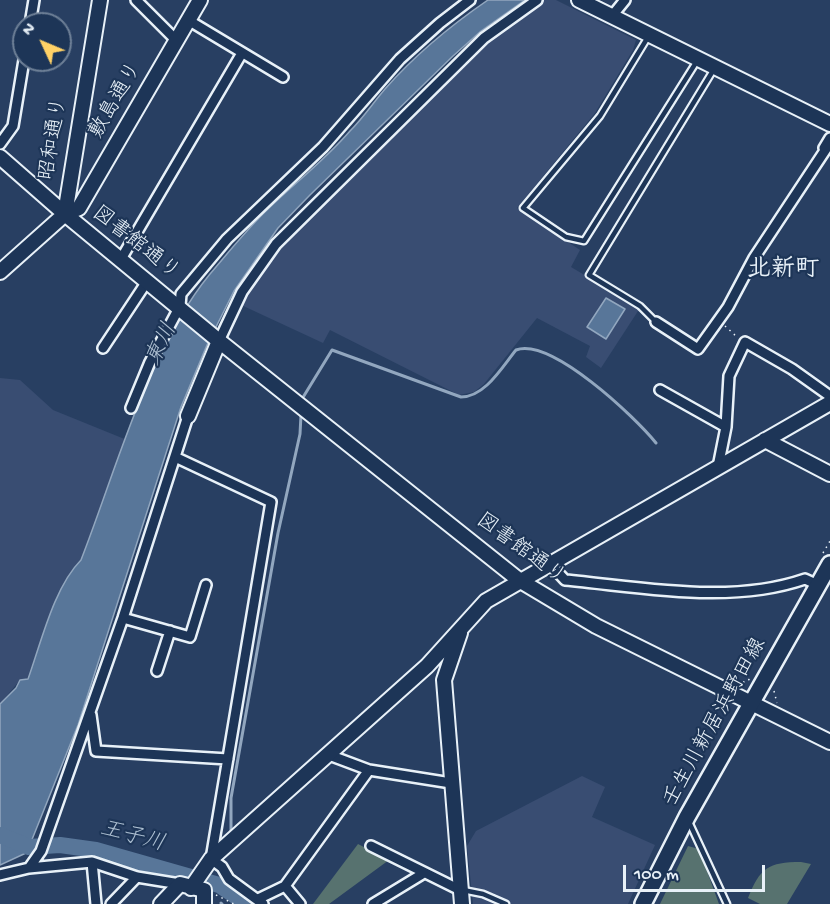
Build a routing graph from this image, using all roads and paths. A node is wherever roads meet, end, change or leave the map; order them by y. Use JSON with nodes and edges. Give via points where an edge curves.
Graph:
{"nodes":[{"id":1,"x":100,"y":0,"type":"edge"},
{"id":2,"x":135,"y":0,"type":"edge"},
{"id":3,"x":200,"y":0,"type":"edge"},
{"id":4,"x":470,"y":0,"type":"edge"},
{"id":5,"x":537,"y":0,"type":"edge"},
{"id":6,"x":579,"y":0,"type":"edge"},
{"id":7,"x":626,"y":0,"type":"edge"},
{"id":8,"x":612,"y":16,"type":"junction"},
{"id":9,"x":188,"y":20,"type":"junction"},
{"id":10,"x":650,"y":35,"type":"junction"},
{"id":11,"x":176,"y":40,"type":"junction"},
{"id":12,"x":242,"y":53,"type":"junction"},
{"id":13,"x":699,"y":59,"type":"junction"},
{"id":14,"x":716,"y":67,"type":"junction"},
{"id":15,"x":22,"y":72,"type":"edge"},
{"id":16,"x":284,"y":77,"type":"dead end"},
{"id":17,"x":830,"y":124,"type":"edge"},
{"id":18,"x":830,"y":138,"type":"edge"},
{"id":19,"x":0,"y":144,"type":"edge"},
{"id":20,"x":2,"y":164,"type":"edge"},
{"id":21,"x":64,"y":214,"type":"junction"},
{"id":22,"x":121,"y":259,"type":"junction"},
{"id":23,"x":0,"y":272,"type":"edge"},
{"id":24,"x":148,"y":280,"type":"junction"},
{"id":25,"x":180,"y":306,"type":"junction"},
{"id":26,"x":718,"y":319,"type":"junction"},
{"id":27,"x":656,"y":322,"type":"joint"},
{"id":28,"x":219,"y":341,"type":"junction"},
{"id":29,"x":745,"y":342,"type":"junction"},
{"id":30,"x":103,"y":348,"type":"dead end"},
{"id":31,"x":660,"y":390,"type":"dead end"},
{"id":32,"x":830,"y":396,"type":"edge"},
{"id":33,"x":830,"y":403,"type":"edge"},
{"id":34,"x":131,"y":408,"type":"dead end"},
{"id":35,"x":188,"y":416,"type":"joint"},
{"id":36,"x":726,"y":427,"type":"junction"},
{"id":37,"x":765,"y":440,"type":"junction"},
{"id":38,"x":175,"y":457,"type":"junction"},
{"id":39,"x":718,"y":467,"type":"junction"},
{"id":40,"x":830,"y":474,"type":"edge"},
{"id":41,"x":830,"y":541,"type":"edge"},
{"id":42,"x":824,"y":562,"type":"edge"},
{"id":43,"x":551,"y":565,"type":"junction"},
{"id":44,"x":519,"y":580,"type":"junction"},
{"id":45,"x":206,"y":585,"type":"dead end"},
{"id":46,"x":818,"y":585,"type":"junction"},
{"id":47,"x":123,"y":618,"type":"junction"},
{"id":48,"x":463,"y":626,"type":"junction"},
{"id":49,"x":170,"y":631,"type":"junction"},
{"id":50,"x":427,"y":666,"type":"junction"},
{"id":51,"x":157,"y":671,"type":"dead end"},
{"id":52,"x":752,"y":677,"type":"dead end"},
{"id":53,"x":444,"y":681,"type":"junction"},
{"id":54,"x":733,"y":682,"type":"dead end"},
{"id":55,"x":774,"y":687,"type":"dead end"},
{"id":56,"x":750,"y":704,"type":"junction"},
{"id":57,"x":778,"y":705,"type":"dead end"},
{"id":58,"x":90,"y":712,"type":"junction"},
{"id":59,"x":830,"y":742,"type":"edge"},
{"id":60,"x":329,"y":755,"type":"junction"},
{"id":61,"x":228,"y":759,"type":"junction"},
{"id":62,"x":369,"y":770,"type":"junction"},
{"id":63,"x":452,"y":783,"type":"junction"},
{"id":64,"x":687,"y":817,"type":"junction"},
{"id":65,"x":371,"y":846,"type":"dead end"},
{"id":66,"x":41,"y":851,"type":"junction"},
{"id":67,"x":212,"y":859,"type":"junction"},
{"id":68,"x":92,"y":862,"type":"junction"},
{"id":69,"x":54,"y":866,"type":"junction"},
{"id":70,"x":29,"y":868,"type":"junction"},
{"id":71,"x":424,"y":873,"type":"junction"},
{"id":72,"x":0,"y":875,"type":"edge"},
{"id":73,"x":137,"y":877,"type":"junction"},
{"id":74,"x":285,"y":886,"type":"junction"},
{"id":75,"x":460,"y":890,"type":"junction"},
{"id":76,"x":195,"y":892,"type":"edge"},
{"id":77,"x":260,"y":901,"type":"edge"},
{"id":78,"x":728,"y":903,"type":"edge"},
{"id":79,"x":96,"y":904,"type":"edge"},
{"id":80,"x":111,"y":904,"type":"edge"},
{"id":81,"x":161,"y":904,"type":"edge"},
{"id":82,"x":234,"y":904,"type":"edge"},
{"id":83,"x":300,"y":904,"type":"edge"},
{"id":84,"x":373,"y":904,"type":"edge"},
{"id":85,"x":462,"y":904,"type":"edge"},
{"id":86,"x":506,"y":904,"type":"edge"},
{"id":87,"x":644,"y":904,"type":"edge"}],
"edges":[{"from":1,"to":21,"type":"street","name":"昭和通り"},
{"from":2,"to":11,"type":"street"},
{"from":3,"to":9,"type":"street","name":"敷島通り"},
{"from":4,"to":25,"type":"street","via":[[400,59],[323,147],[227,239],[181,294]]},
{"from":5,"to":28,"type":"street","via":[[484,38],[276,244],[242,292]]},
{"from":6,"to":8,"type":"street"},
{"from":7,"to":8,"type":"street"},
{"from":8,"to":10,"type":"street"},
{"from":9,"to":11,"type":"street","name":"敷島通り"},
{"from":9,"to":12,"type":"street"},
{"from":10,"to":13,"type":"street"},
{"from":10,"to":13,"type":"lane","via":[[600,116],[523,208],[566,237],[585,241]]},
{"from":11,"to":21,"type":"street","name":"敷島通り","via":[[80,208]]},
{"from":12,"to":16,"type":"street"},
{"from":12,"to":22,"type":"street"},
{"from":13,"to":14,"type":"street"},
{"from":14,"to":17,"type":"street"},
{"from":14,"to":27,"type":"lane","via":[[589,275],[640,306]]},
{"from":15,"to":19,"type":"street","via":[[13,126]]},
{"from":18,"to":26,"type":"street"},
{"from":20,"to":21,"type":"street","name":"図書館通り"},
{"from":21,"to":22,"type":"street","name":"図書館通り"},
{"from":21,"to":23,"type":"street","name":"敷島通り"},
{"from":22,"to":24,"type":"street","name":"図書館通り"},
{"from":24,"to":25,"type":"street","name":"図書館通り"},
{"from":24,"to":30,"type":"street"},
{"from":25,"to":28,"type":"street","name":"図書館通り"},
{"from":25,"to":34,"type":"street"},
{"from":26,"to":27,"type":"street","via":[[698,349]]},
{"from":26,"to":29,"type":"path"},
{"from":28,"to":35,"type":"street"},
{"from":28,"to":44,"type":"street","name":"図書館通り"},
{"from":29,"to":32,"type":"street"},
{"from":29,"to":36,"type":"street","via":[[729,376]]},
{"from":31,"to":36,"type":"street"},
{"from":33,"to":37,"type":"street"},
{"from":35,"to":38,"type":"street"},
{"from":36,"to":39,"type":"street"},
{"from":37,"to":39,"type":"street"},
{"from":37,"to":40,"type":"street"},
{"from":38,"to":47,"type":"street"},
{"from":38,"to":61,"type":"street","via":[[271,502]]},
{"from":39,"to":43,"type":"street"},
{"from":41,"to":42,"type":"path"},
{"from":42,"to":46,"type":"main road","name":"壬生川新居浜野田線"},
{"from":43,"to":44,"type":"street"},
{"from":43,"to":46,"type":"street","via":[[565,580],[691,591],[780,587],[805,579]]},
{"from":44,"to":48,"type":"street","via":[[486,601]]},
{"from":44,"to":56,"type":"street","name":"図書館通り","via":[[596,627]]},
{"from":45,"to":49,"type":"street","via":[[190,637]]},
{"from":46,"to":56,"type":"main road","name":"壬生川新居浜野田線"},
{"from":47,"to":49,"type":"street"},
{"from":47,"to":58,"type":"street"},
{"from":48,"to":50,"type":"street"},
{"from":48,"to":53,"type":"street"},
{"from":49,"to":51,"type":"street"},
{"from":50,"to":53,"type":"street","via":[[437,670]]},
{"from":50,"to":60,"type":"street"},
{"from":52,"to":54,"type":"path","via":[[746,682]]},
{"from":53,"to":63,"type":"street"},
{"from":55,"to":57,"type":"path"},
{"from":56,"to":59,"type":"street","name":"図書館通り"},
{"from":56,"to":64,"type":"main road","name":"壬生川新居浜野田線"},
{"from":58,"to":61,"type":"street","via":[[96,751]]},
{"from":58,"to":66,"type":"street"},
{"from":60,"to":62,"type":"street"},
{"from":60,"to":67,"type":"street"},
{"from":61,"to":67,"type":"street"},
{"from":62,"to":63,"type":"street"},
{"from":62,"to":74,"type":"street"},
{"from":63,"to":75,"type":"street"},
{"from":64,"to":78,"type":"lane"},
{"from":64,"to":87,"type":"main road","name":"壬生川新居浜野田線"},
{"from":65,"to":71,"type":"street"},
{"from":66,"to":69,"type":"street"},
{"from":66,"to":70,"type":"street"},
{"from":67,"to":76,"type":"street","via":[[202,870]]},
{"from":67,"to":77,"type":"street","via":[[229,879]]},
{"from":68,"to":69,"type":"street"},
{"from":68,"to":73,"type":"street"},
{"from":68,"to":79,"type":"street"},
{"from":69,"to":70,"type":"street"},
{"from":70,"to":72,"type":"street"},
{"from":71,"to":75,"type":"street"},
{"from":71,"to":84,"type":"street"},
{"from":73,"to":76,"type":"street"},
{"from":73,"to":80,"type":"street"},
{"from":74,"to":77,"type":"street"},
{"from":74,"to":83,"type":"street"},
{"from":75,"to":85,"type":"street"},
{"from":75,"to":86,"type":"lane"},
{"from":76,"to":81,"type":"street"},
{"from":76,"to":82,"type":"path"}]}
